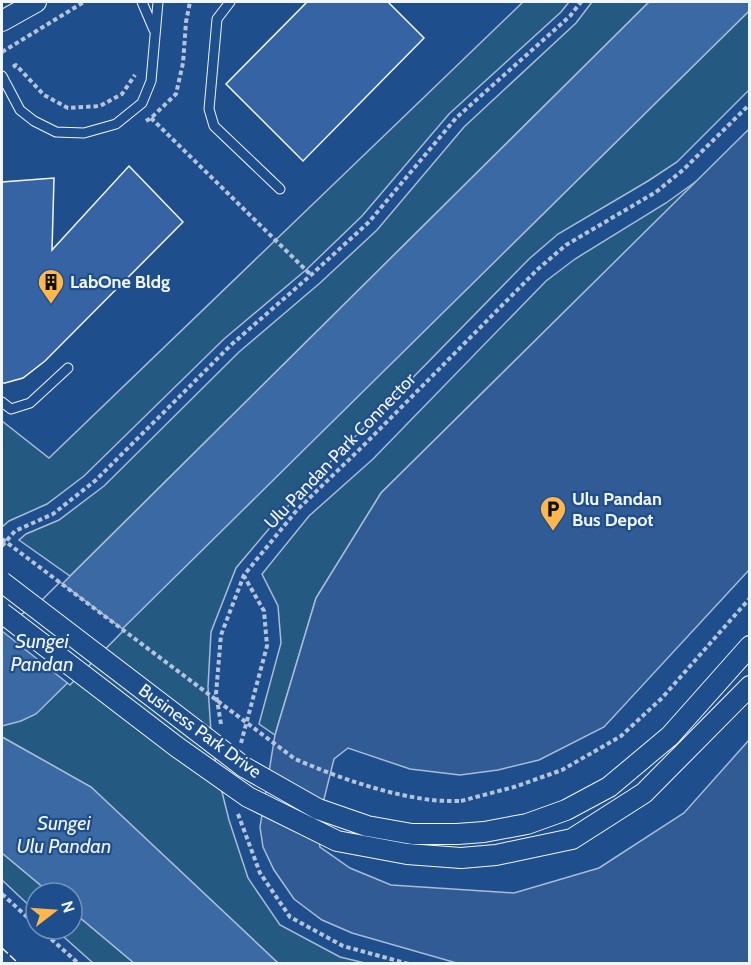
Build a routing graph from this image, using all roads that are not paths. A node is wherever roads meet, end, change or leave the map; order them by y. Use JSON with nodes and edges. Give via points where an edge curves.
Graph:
{"nodes":[{"id":1,"x":36,"y":2,"type":"edge"},
{"id":2,"x":142,"y":2,"type":"edge"},
{"id":3,"x":158,"y":2,"type":"edge"},
{"id":4,"x":230,"y":2,"type":"edge"},
{"id":5,"x":2,"y":21,"type":"edge"},
{"id":6,"x":155,"y":32,"type":"junction"},
{"id":7,"x":5,"y":73,"type":"edge"},
{"id":8,"x":13,"y":99,"type":"junction"},
{"id":9,"x":2,"y":103,"type":"edge"},
{"id":10,"x":280,"y":189,"type":"dead end"},
{"id":11,"x":68,"y":368,"type":"dead end"},
{"id":12,"x":2,"y":402,"type":"edge"},
{"id":13,"x":2,"y":582,"type":"edge"},
{"id":14,"x":2,"y":613,"type":"edge"},
{"id":15,"x":750,"y":646,"type":"edge"},
{"id":16,"x":750,"y":686,"type":"edge"}],
"edges":[{"from":1,"to":5,"type":"street"},
{"from":2,"to":6,"type":"lane"},
{"from":3,"to":6,"type":"lane"},
{"from":4,"to":10,"type":"lane","via":[[217,19],[209,109],[214,126]]},
{"from":6,"to":8,"type":"lane","via":[[151,81],[142,103],[116,124],[84,133],[56,132],[33,121]]},
{"from":7,"to":8,"type":"lane"},
{"from":8,"to":9,"type":"lane"},
{"from":11,"to":12,"type":"lane","via":[[30,403],[11,409]]},
{"from":13,"to":15,"type":"street","name":"Business Park Drive","bridge":true,"via":[[244,767],[318,809],[367,826],[412,834],[484,832],[527,824],[566,810],[609,787],[670,736]]},
{"from":14,"to":16,"type":"street","name":"Business Park Drive","bridge":true,"via":[[248,797],[337,841],[407,854],[460,858],[496,855],[572,839],[644,793]]}]}
